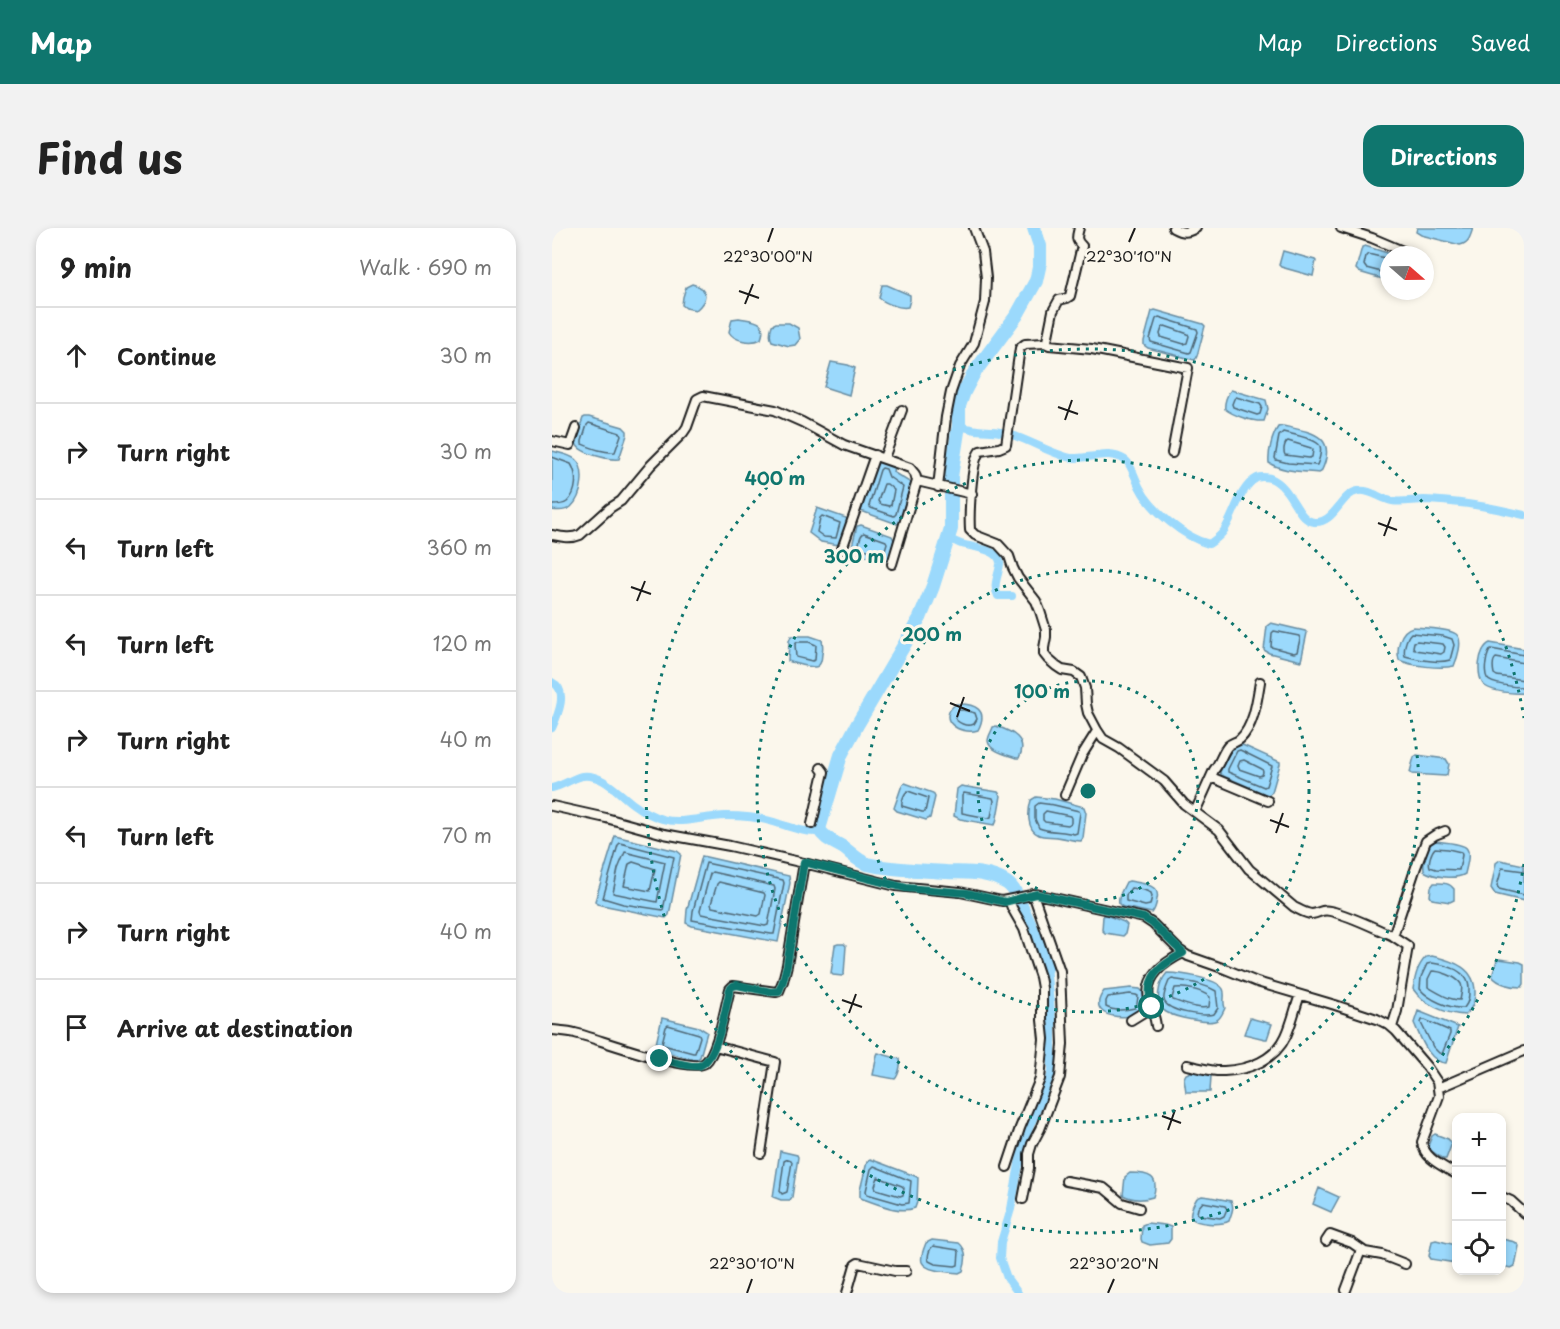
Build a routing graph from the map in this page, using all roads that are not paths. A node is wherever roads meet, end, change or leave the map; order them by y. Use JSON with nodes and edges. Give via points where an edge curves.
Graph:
{"nodes":[{"id":1,"x":974,"y":228,"type":"edge"},
{"id":2,"x":1079,"y":228,"type":"edge"},
{"id":3,"x":1173,"y":228,"type":"edge"},
{"id":4,"x":1196,"y":228,"type":"edge"},
{"id":5,"x":1341,"y":228,"type":"edge"},
{"id":6,"x":1391,"y":246,"type":"edge"},
{"id":7,"x":1045,"y":343,"type":"junction"},
{"id":8,"x":902,"y":410,"type":"dead end"},
{"id":9,"x":576,"y":428,"type":"dead end"},
{"id":10,"x":552,"y":441,"type":"edge"},
{"id":11,"x":1173,"y":453,"type":"dead end"},
{"id":12,"x":875,"y":455,"type":"junction"},
{"id":13,"x":884,"y":458,"type":"junction"},
{"id":14,"x":917,"y":481,"type":"junction"},
{"id":15,"x":942,"y":487,"type":"junction"},
{"id":16,"x":972,"y":494,"type":"junction"},
{"id":17,"x":552,"y":535,"type":"edge"},
{"id":18,"x":842,"y":549,"type":"dead end"},
{"id":19,"x":892,"y":564,"type":"dead end"},
{"id":20,"x":1260,"y":682,"type":"dead end"},
{"id":21,"x":1097,"y":730,"type":"junction"},
{"id":22,"x":821,"y":768,"type":"dead end"},
{"id":23,"x":1211,"y":777,"type":"junction"},
{"id":24,"x":1065,"y":795,"type":"dead end"},
{"id":25,"x":1268,"y":801,"type":"dead end"},
{"id":26,"x":552,"y":806,"type":"edge"},
{"id":27,"x":1195,"y":812,"type":"junction"},
{"id":28,"x":812,"y":824,"type":"dead end"},
{"id":29,"x":1445,"y":831,"type":"dead end"},
{"id":30,"x":804,"y":862,"type":"junction"},
{"id":31,"x":1031,"y":895,"type":"junction"},
{"id":32,"x":1011,"y":899,"type":"junction"},
{"id":33,"x":1392,"y":936,"type":"junction"},
{"id":34,"x":1183,"y":953,"type":"junction"},
{"id":35,"x":1300,"y":995,"type":"junction"},
{"id":36,"x":1152,"y":1007,"type":"junction"},
{"id":37,"x":1131,"y":1020,"type":"dead end"},
{"id":38,"x":1156,"y":1026,"type":"dead end"},
{"id":39,"x":1392,"y":1027,"type":"junction"},
{"id":40,"x":552,"y":1030,"type":"edge"},
{"id":41,"x":715,"y":1046,"type":"junction"},
{"id":42,"x":1524,"y":1051,"type":"edge"},
{"id":43,"x":1187,"y":1065,"type":"dead end"},
{"id":44,"x":1438,"y":1088,"type":"junction"},
{"id":45,"x":761,"y":1153,"type":"dead end"},
{"id":46,"x":1007,"y":1167,"type":"dead end"},
{"id":47,"x":1452,"y":1172,"type":"edge"},
{"id":48,"x":1066,"y":1181,"type":"dead end"},
{"id":49,"x":1023,"y":1199,"type":"dead end"},
{"id":50,"x":1506,"y":1199,"type":"edge"},
{"id":51,"x":1139,"y":1208,"type":"dead end"},
{"id":52,"x":1524,"y":1213,"type":"edge"},
{"id":53,"x":1326,"y":1240,"type":"dead end"},
{"id":54,"x":1361,"y":1250,"type":"junction"},
{"id":55,"x":1405,"y":1264,"type":"dead end"},
{"id":56,"x":906,"y":1271,"type":"dead end"},
{"id":57,"x":1346,"y":1290,"type":"dead end"},
{"id":58,"x":847,"y":1293,"type":"edge"}],
"edges":[{"from":1,"to":15,"type":"street","via":[[983,252],[985,302],[974,343],[951,392]]},
{"from":2,"to":7,"type":"street","via":[[1076,238],[1082,250],[1072,291],[1059,300],[1053,311]]},
{"from":3,"to":4,"type":"street","via":[[1188,232]]},
{"from":5,"to":6,"type":"street"},
{"from":7,"to":11,"type":"street","via":[[1188,368]]},
{"from":7,"to":16,"type":"street","via":[[1020,348],[1007,442],[978,453]]},
{"from":8,"to":13,"type":"street"},
{"from":9,"to":10,"type":"street","via":[[570,445]]},
{"from":12,"to":13,"type":"street"},
{"from":12,"to":17,"type":"street","via":[[844,445],[775,410],[703,396],[697,399],[683,433],[621,501],[580,535]]},
{"from":12,"to":18,"type":"street"},
{"from":13,"to":14,"type":"street","via":[[910,468]]},
{"from":14,"to":15,"type":"street"},
{"from":14,"to":19,"type":"street"},
{"from":15,"to":16,"type":"street"},
{"from":16,"to":21,"type":"street","via":[[970,530],[998,544],[1009,556],[1040,611],[1046,630],[1044,654],[1062,670],[1081,677],[1088,713]]},
{"from":20,"to":23,"type":"street","via":[[1249,727],[1241,738],[1228,745]]},
{"from":21,"to":24,"type":"street"},
{"from":21,"to":27,"type":"street","via":[[1103,739],[1164,782]]},
{"from":22,"to":28,"type":"street","via":[[824,772]]},
{"from":23,"to":25,"type":"street"},
{"from":23,"to":27,"type":"street"},
{"from":26,"to":30,"type":"street","via":[[680,838]]},
{"from":27,"to":33,"type":"street","via":[[1219,830],[1250,868],[1294,907],[1310,914],[1321,910],[1337,913]]},
{"from":29,"to":33,"type":"street","via":[[1426,841]]},
{"from":30,"to":32,"type":"street","via":[[896,886]]},
{"from":30,"to":41,"type":"street","via":[[781,987],[776,992],[733,986]]},
{"from":31,"to":32,"type":"street"},
{"from":31,"to":34,"type":"street","via":[[1144,918]]},
{"from":31,"to":49,"type":"street","via":[[1060,971],[1063,1044],[1060,1077],[1029,1154]]},
{"from":32,"to":46,"type":"street","via":[[1040,976],[1044,1039],[1040,1079]]},
{"from":33,"to":39,"type":"street","via":[[1408,946]]},
{"from":34,"to":35,"type":"street"},
{"from":34,"to":36,"type":"street","via":[[1153,976],[1149,987]]},
{"from":35,"to":39,"type":"street"},
{"from":35,"to":43,"type":"street","via":[[1287,1035],[1264,1061],[1222,1071]]},
{"from":36,"to":37,"type":"street"},
{"from":36,"to":38,"type":"street"},
{"from":39,"to":44,"type":"street","via":[[1434,1076]]},
{"from":40,"to":41,"type":"street","via":[[693,1066],[706,1063]]},
{"from":41,"to":45,"type":"street","via":[[775,1062]]},
{"from":42,"to":44,"type":"street"},
{"from":44,"to":47,"type":"street","via":[[1439,1096],[1422,1146],[1431,1159]]},
{"from":48,"to":51,"type":"street","via":[[1104,1188],[1122,1203]]},
{"from":50,"to":52,"type":"street"},
{"from":53,"to":54,"type":"street","via":[[1330,1235]]},
{"from":54,"to":55,"type":"street"},
{"from":54,"to":57,"type":"street"},
{"from":56,"to":58,"type":"street","via":[[858,1263]]}]}
